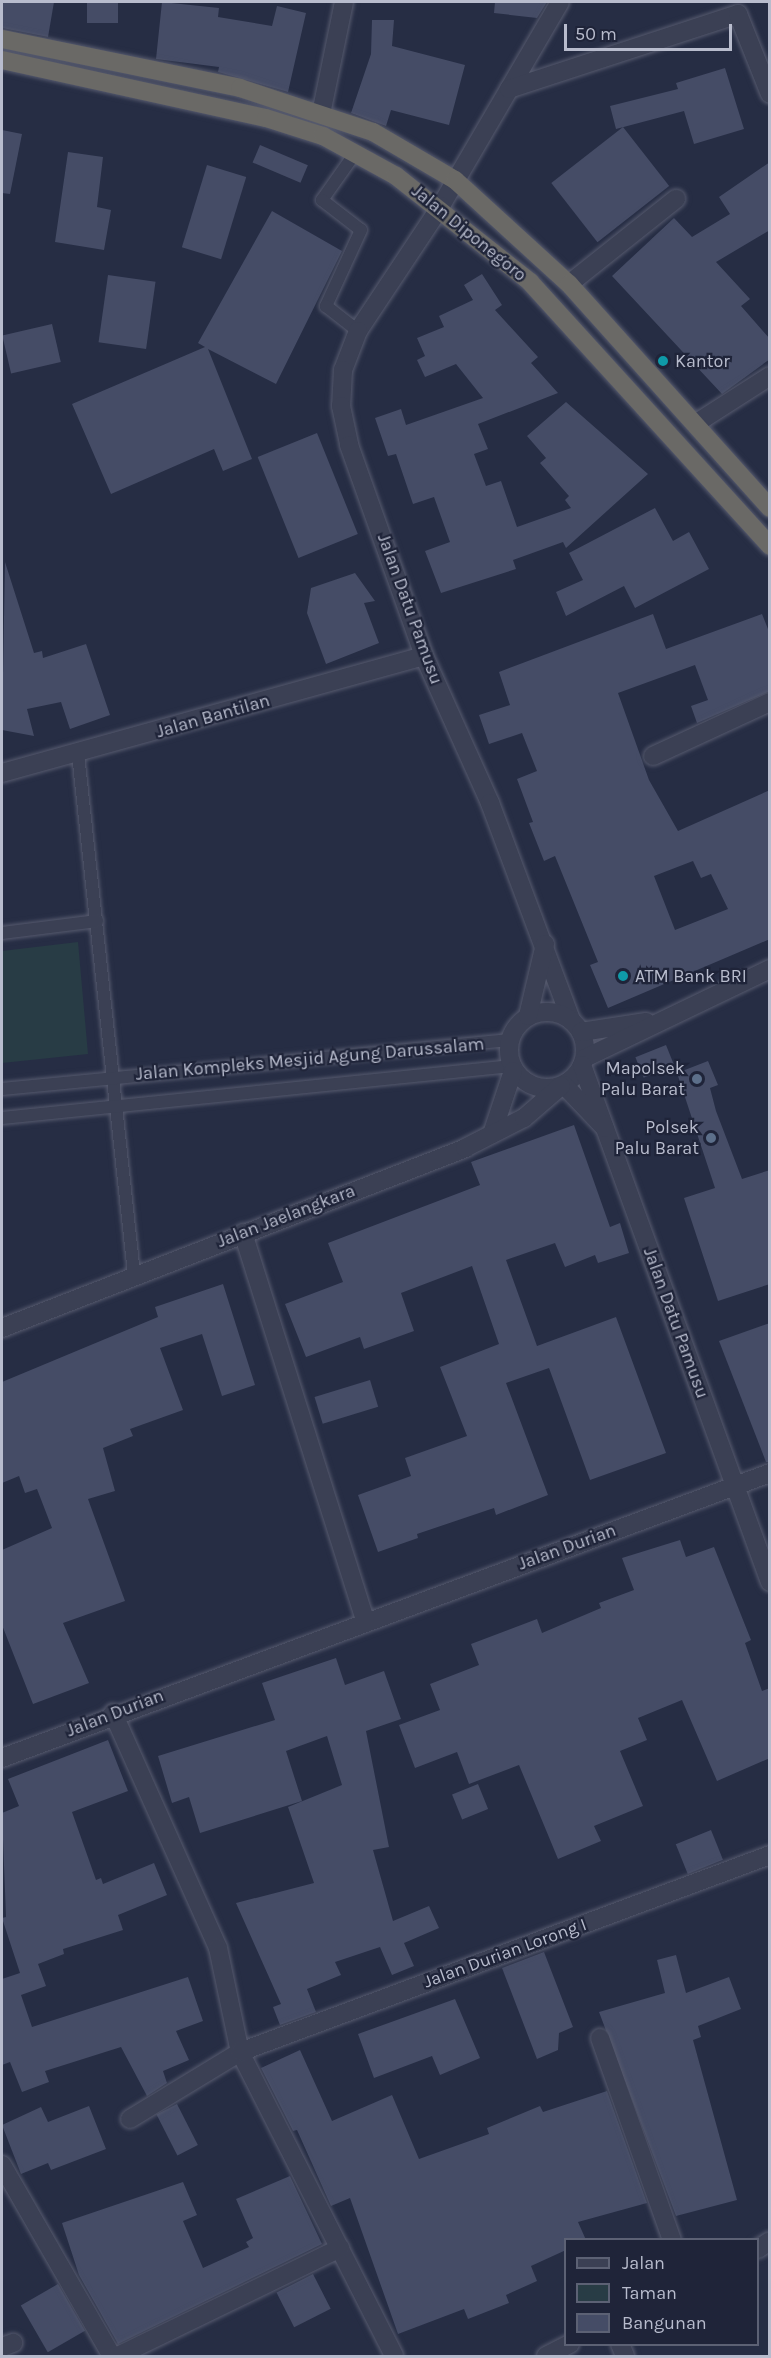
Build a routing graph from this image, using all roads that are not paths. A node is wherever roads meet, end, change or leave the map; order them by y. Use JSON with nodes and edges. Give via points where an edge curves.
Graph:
{"nodes":[{"id":1,"x":344,"y":2,"type":"edge"},
{"id":2,"x":560,"y":2,"type":"edge"},
{"id":3,"x":2,"y":39,"type":"edge"},
{"id":4,"x":2,"y":60,"type":"edge"},
{"id":5,"x":509,"y":89,"type":"junction"},
{"id":6,"x":770,"y":94,"type":"edge"},
{"id":7,"x":321,"y":114,"type":"junction"},
{"id":8,"x":356,"y":152,"type":"junction"},
{"id":9,"x":455,"y":180,"type":"junction"},
{"id":10,"x":676,"y":199,"type":"dead end"},
{"id":11,"x":441,"y":206,"type":"junction"},
{"id":12,"x":569,"y":284,"type":"junction"},
{"id":13,"x":358,"y":331,"type":"junction"},
{"id":14,"x":770,"y":376,"type":"edge"},
{"id":15,"x":695,"y":424,"type":"junction"},
{"id":16,"x":770,"y":508,"type":"edge"},
{"id":17,"x":770,"y":546,"type":"edge"},
{"id":18,"x":424,"y":656,"type":"junction"},
{"id":19,"x":770,"y":702,"type":"edge"},
{"id":20,"x":78,"y":754,"type":"junction"},
{"id":21,"x":653,"y":756,"type":"dead end"},
{"id":22,"x":2,"y":773,"type":"edge"},
{"id":23,"x":97,"y":921,"type":"junction"},
{"id":24,"x":2,"y":933,"type":"edge"},
{"id":25,"x":545,"y":944,"type":"junction"},
{"id":26,"x":770,"y":969,"type":"edge"},
{"id":27,"x":528,"y":1016,"type":"junction"},
{"id":28,"x":654,"y":1021,"type":"junction"},
{"id":29,"x":576,"y":1026,"type":"junction"},
{"id":30,"x":509,"y":1040,"type":"junction"},
{"id":31,"x":584,"y":1062,"type":"junction"},
{"id":32,"x":512,"y":1068,"type":"junction"},
{"id":33,"x":111,"y":1077,"type":"junction"},
{"id":34,"x":562,"y":1085,"type":"junction"},
{"id":35,"x":2,"y":1089,"type":"edge"},
{"id":36,"x":114,"y":1108,"type":"junction"},
{"id":37,"x":2,"y":1118,"type":"edge"},
{"id":38,"x":609,"y":1132,"type":"junction"},
{"id":39,"x":492,"y":1134,"type":"junction"},
{"id":40,"x":243,"y":1233,"type":"junction"},
{"id":41,"x":134,"y":1274,"type":"junction"},
{"id":42,"x":2,"y":1328,"type":"edge"},
{"id":43,"x":770,"y":1473,"type":"edge"},
{"id":44,"x":733,"y":1486,"type":"junction"},
{"id":45,"x":770,"y":1582,"type":"edge"},
{"id":46,"x":366,"y":1622,"type":"junction"},
{"id":47,"x":113,"y":1713,"type":"junction"},
{"id":48,"x":2,"y":1757,"type":"edge"},
{"id":49,"x":770,"y":1856,"type":"edge"},
{"id":50,"x":600,"y":2038,"type":"dead end"},
{"id":51,"x":240,"y":2052,"type":"junction"},
{"id":52,"x":130,"y":2120,"type":"dead end"},
{"id":53,"x":2,"y":2165,"type":"edge"},
{"id":54,"x":671,"y":2238,"type":"edge"},
{"id":55,"x":340,"y":2248,"type":"junction"},
{"id":56,"x":566,"y":2346,"type":"edge"},
{"id":57,"x":112,"y":2356,"type":"edge"},
{"id":58,"x":118,"y":2356,"type":"edge"},
{"id":59,"x":394,"y":2356,"type":"edge"},
{"id":60,"x":546,"y":2356,"type":"edge"}],
"edges":[{"from":1,"to":7,"type":"street","via":[[345,19]]},
{"from":2,"to":5,"type":"street","name":"Jalan Datu Pamusu"},
{"from":3,"to":7,"type":"highway","name":"Jalan Diponegoro","via":[[196,76]]},
{"from":4,"to":8,"type":"highway","name":"Jalan Diponegoro","via":[[266,118]]},
{"from":5,"to":6,"type":"street","via":[[738,14]]},
{"from":5,"to":9,"type":"street","name":"Jalan Datu Pamusu"},
{"from":7,"to":9,"type":"highway","name":"Jalan Diponegoro","via":[[373,132]]},
{"from":8,"to":11,"type":"highway","name":"Jalan Diponegoro"},
{"from":8,"to":13,"type":"lane","via":[[322,200],[361,230],[326,306]]},
{"from":9,"to":11,"type":"street","name":"Jalan Datu Pamusu"},
{"from":9,"to":12,"type":"highway","name":"Jalan Diponegoro"},
{"from":10,"to":12,"type":"street"},
{"from":11,"to":13,"type":"street","name":"Jalan Datu Pamusu"},
{"from":11,"to":17,"type":"highway","name":"Jalan Diponegoro","via":[[530,282]]},
{"from":12,"to":15,"type":"highway","name":"Jalan Diponegoro"},
{"from":13,"to":18,"type":"street","name":"Jalan Datu Pamusu","via":[[342,370],[341,406],[349,445]]},
{"from":14,"to":15,"type":"street"},
{"from":15,"to":16,"type":"highway","name":"Jalan Diponegoro"},
{"from":18,"to":20,"type":"street","name":"Jalan Bantilan"},
{"from":18,"to":25,"type":"street","name":"Jalan Datu Pamusu","via":[[490,803]]},
{"from":19,"to":21,"type":"street"},
{"from":20,"to":22,"type":"street","name":"Jalan Bantilan"},
{"from":20,"to":23,"type":"lane","name":"Jalan Kompleks Mesjid Agung Darussalam"},
{"from":23,"to":24,"type":"lane"},
{"from":23,"to":33,"type":"lane","name":"Jalan Kompleks Mesjid Agung Darussalam"},
{"from":25,"to":27,"type":"street"},
{"from":25,"to":29,"type":"street","name":"Jalan Datu Pamusu"},
{"from":26,"to":28,"type":"street"},
{"from":27,"to":29,"type":"street","via":[[557,1013]]},
{"from":27,"to":30,"type":"street"},
{"from":28,"to":29,"type":"street"},
{"from":28,"to":31,"type":"street"},
{"from":29,"to":31,"type":"street"},
{"from":30,"to":32,"type":"street"},
{"from":30,"to":33,"type":"lane","name":"Jalan Kompleks Mesjid Agung Darussalam"},
{"from":31,"to":34,"type":"street"},
{"from":31,"to":38,"type":"street","name":"Jalan Datu Pamusu"},
{"from":32,"to":34,"type":"street","via":[[543,1089]]},
{"from":32,"to":36,"type":"lane"},
{"from":32,"to":39,"type":"street"},
{"from":33,"to":35,"type":"lane","name":"Jalan Kompleks Mesjid Agung Darussalam"},
{"from":33,"to":36,"type":"lane","name":"Jalan Kompleks Mesjid Agung Darussalam"},
{"from":34,"to":38,"type":"street"},
{"from":34,"to":39,"type":"street","name":"Jalan Jaelangkara","via":[[524,1118]]},
{"from":36,"to":37,"type":"lane"},
{"from":36,"to":41,"type":"lane","name":"Jalan Kompleks Mesjid Agung Darussalam"},
{"from":38,"to":44,"type":"street","name":"Jalan Datu Pamusu"},
{"from":39,"to":40,"type":"street","name":"Jalan Jaelangkara"},
{"from":40,"to":41,"type":"street","name":"Jalan Jaelangkara"},
{"from":40,"to":46,"type":"street"},
{"from":41,"to":42,"type":"street","name":"Jalan Jaelangkara"},
{"from":43,"to":44,"type":"street","name":"Jalan Durian"},
{"from":44,"to":45,"type":"street","name":"Jalan Datu Pamusu"},
{"from":44,"to":46,"type":"street","name":"Jalan Durian"},
{"from":46,"to":47,"type":"street","name":"Jalan Durian"},
{"from":47,"to":48,"type":"street","name":"Jalan Durian"},
{"from":47,"to":51,"type":"street","via":[[218,1948]]},
{"from":49,"to":51,"type":"street","name":"Jalan Durian Lorong I"},
{"from":50,"to":54,"type":"street"},
{"from":51,"to":52,"type":"street","name":"Jalan Durian Lorong I"},
{"from":51,"to":55,"type":"street"},
{"from":53,"to":57,"type":"street"},
{"from":55,"to":58,"type":"street"},
{"from":55,"to":59,"type":"street"},
{"from":56,"to":60,"type":"street"}]}
